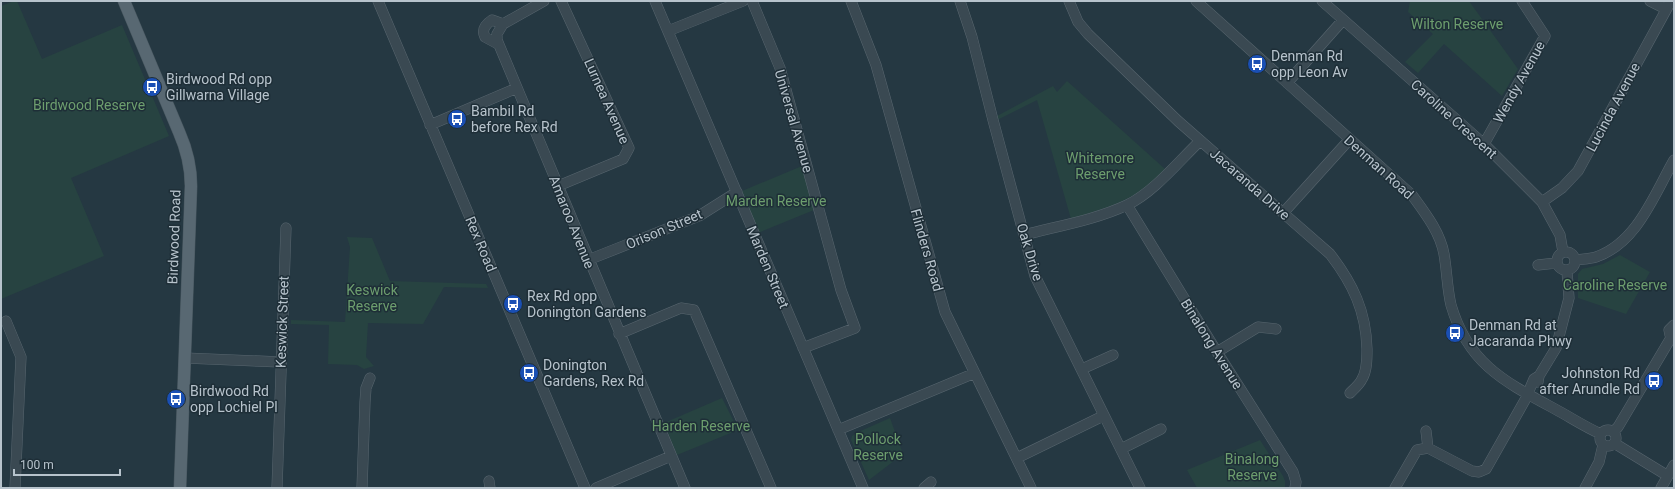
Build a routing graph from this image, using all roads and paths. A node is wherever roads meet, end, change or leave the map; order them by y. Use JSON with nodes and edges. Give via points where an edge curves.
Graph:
{"nodes":[{"id":1,"x":124,"y":1,"type":"edge"},
{"id":2,"x":378,"y":1,"type":"edge"},
{"id":3,"x":544,"y":1,"type":"edge"},
{"id":4,"x":561,"y":1,"type":"edge"},
{"id":5,"x":655,"y":1,"type":"edge"},
{"id":6,"x":743,"y":1,"type":"edge"},
{"id":7,"x":752,"y":1,"type":"edge"},
{"id":8,"x":851,"y":1,"type":"edge"},
{"id":9,"x":960,"y":1,"type":"edge"},
{"id":10,"x":1070,"y":1,"type":"edge"},
{"id":11,"x":1196,"y":1,"type":"edge"},
{"id":12,"x":1322,"y":1,"type":"edge"},
{"id":13,"x":1522,"y":1,"type":"edge"},
{"id":14,"x":1650,"y":1,"type":"edge"},
{"id":15,"x":1668,"y":5,"type":"edge"},
{"id":16,"x":1343,"y":20,"type":"junction"},
{"id":17,"x":668,"y":31,"type":"junction"},
{"id":18,"x":1287,"y":83,"type":"junction"},
{"id":19,"x":517,"y":88,"type":"junction"},
{"id":20,"x":430,"y":125,"type":"junction"},
{"id":21,"x":1350,"y":140,"type":"junction"},
{"id":22,"x":1200,"y":141,"type":"junction"},
{"id":23,"x":1484,"y":144,"type":"junction"},
{"id":24,"x":1674,"y":160,"type":"edge"},
{"id":25,"x":558,"y":186,"type":"junction"},
{"id":26,"x":737,"y":192,"type":"junction"},
{"id":27,"x":1542,"y":202,"type":"junction"},
{"id":28,"x":1127,"y":205,"type":"junction"},
{"id":29,"x":1284,"y":212,"type":"junction"},
{"id":30,"x":286,"y":228,"type":"dead end"},
{"id":31,"x":1024,"y":235,"type":"junction"},
{"id":32,"x":1563,"y":252,"type":"junction"},
{"id":33,"x":588,"y":260,"type":"junction"},
{"id":34,"x":1575,"y":260,"type":"junction"},
{"id":35,"x":1556,"y":262,"type":"junction"},
{"id":36,"x":1538,"y":265,"type":"dead end"},
{"id":37,"x":1567,"y":271,"type":"junction"},
{"id":38,"x":6,"y":321,"type":"dead end"},
{"id":39,"x":1674,"y":325,"type":"edge"},
{"id":40,"x":1276,"y":329,"type":"dead end"},
{"id":41,"x":619,"y":334,"type":"junction"},
{"id":42,"x":1673,"y":337,"type":"edge"},
{"id":43,"x":803,"y":348,"type":"junction"},
{"id":44,"x":1217,"y":352,"type":"junction"},
{"id":45,"x":1113,"y":355,"type":"dead end"},
{"id":46,"x":185,"y":358,"type":"junction"},
{"id":47,"x":281,"y":362,"type":"junction"},
{"id":48,"x":1082,"y":369,"type":"junction"},
{"id":49,"x":975,"y":373,"type":"junction"},
{"id":50,"x":1539,"y":376,"type":"junction"},
{"id":51,"x":370,"y":378,"type":"dead end"},
{"id":52,"x":1350,"y":393,"type":"dead end"},
{"id":53,"x":1527,"y":394,"type":"junction"},
{"id":54,"x":1537,"y":399,"type":"junction"},
{"id":55,"x":1103,"y":416,"type":"junction"},
{"id":56,"x":1161,"y":429,"type":"dead end"},
{"id":57,"x":838,"y":430,"type":"junction"},
{"id":58,"x":1426,"y":431,"type":"dead end"},
{"id":59,"x":1613,"y":432,"type":"junction"},
{"id":60,"x":1601,"y":434,"type":"junction"},
{"id":61,"x":1608,"y":444,"type":"junction"},
{"id":62,"x":1428,"y":448,"type":"junction"},
{"id":63,"x":1121,"y":450,"type":"junction"},
{"id":64,"x":671,"y":456,"type":"junction"},
{"id":65,"x":1017,"y":458,"type":"junction"},
{"id":66,"x":1674,"y":465,"type":"edge"},
{"id":67,"x":1668,"y":476,"type":"junction"},
{"id":68,"x":1298,"y":484,"type":"edge"},
{"id":69,"x":15,"y":488,"type":"edge"},
{"id":70,"x":180,"y":488,"type":"edge"},
{"id":71,"x":277,"y":488,"type":"edge"},
{"id":72,"x":362,"y":488,"type":"edge"},
{"id":73,"x":585,"y":488,"type":"edge"},
{"id":74,"x":596,"y":488,"type":"edge"},
{"id":75,"x":685,"y":488,"type":"edge"},
{"id":76,"x":771,"y":488,"type":"edge"},
{"id":77,"x":863,"y":488,"type":"edge"},
{"id":78,"x":1031,"y":488,"type":"edge"},
{"id":79,"x":1140,"y":488,"type":"edge"},
{"id":80,"x":1395,"y":488,"type":"edge"},
{"id":81,"x":1585,"y":488,"type":"edge"},
{"id":82,"x":1661,"y":488,"type":"edge"}],
"edges":[{"from":1,"to":46,"type":"main road","name":"Birdwood Road","via":[[188,156],[191,186]]},
{"from":2,"to":20,"type":"street","name":"Rex Road"},
{"from":3,"to":19,"type":"street","name":"Amaroo Avenue","via":[[503,24],[492,20],[486,24],[483,33],[485,37],[498,44]]},
{"from":4,"to":25,"type":"street","name":"Lurnea Avenue","via":[[629,148],[623,159]]},
{"from":5,"to":17,"type":"street","name":"Marden Street"},
{"from":6,"to":17,"type":"street"},
{"from":7,"to":43,"type":"street","name":"Universal Avenue","via":[[780,68],[841,290],[855,328]]},
{"from":8,"to":49,"type":"street","name":"Flinders Road","via":[[876,65],[945,312]]},
{"from":9,"to":31,"type":"street","name":"Oak Drive","via":[[972,37]]},
{"from":10,"to":22,"type":"street","name":"Jacaranda Drive","via":[[1078,22],[1088,34]]},
{"from":11,"to":18,"type":"street","name":"Denman Road"},
{"from":12,"to":16,"type":"street","name":"Caroline Crescent"},
{"from":13,"to":23,"type":"street","name":"Wendy Avenue","via":[[1545,36]]},
{"from":14,"to":15,"type":"street"},
{"from":15,"to":27,"type":"street","name":"Lucinda Avenue","via":[[1578,171],[1562,188]]},
{"from":16,"to":18,"type":"street"},
{"from":16,"to":23,"type":"street","name":"Caroline Crescent"},
{"from":17,"to":26,"type":"street","name":"Marden Street"},
{"from":18,"to":21,"type":"street","name":"Denman Road"},
{"from":19,"to":20,"type":"street"},
{"from":19,"to":25,"type":"street","name":"Amaroo Avenue"},
{"from":20,"to":73,"type":"street","name":"Rex Road"},
{"from":21,"to":29,"type":"street"},
{"from":21,"to":53,"type":"street","name":"Denman Road","via":[[1412,195],[1428,216],[1444,252],[1449,298],[1464,337],[1486,366]]},
{"from":22,"to":28,"type":"street","via":[[1148,191]]},
{"from":22,"to":29,"type":"street","name":"Jacaranda Drive"},
{"from":23,"to":27,"type":"street","name":"Caroline Crescent"},
{"from":24,"to":34,"type":"street","via":[[1632,233],[1596,257]]},
{"from":25,"to":33,"type":"street","name":"Amaroo Avenue"},
{"from":26,"to":33,"type":"street","name":"Orison Street","via":[[699,216]]},
{"from":26,"to":43,"type":"street","name":"Marden Street"},
{"from":27,"to":32,"type":"street","name":"Caroline Crescent","via":[[1560,235]]},
{"from":28,"to":31,"type":"street"},
{"from":28,"to":44,"type":"street","name":"Binalong Avenue"},
{"from":29,"to":52,"type":"street","name":"Jacaranda Drive","via":[[1330,254],[1360,304],[1366,332],[1366,363],[1362,380]]},
{"from":30,"to":47,"type":"street","name":"Keswick Street"},
{"from":31,"to":48,"type":"street","name":"Oak Drive","via":[[1035,276]]},
{"from":32,"to":34,"type":"street","via":[[1571,254]]},
{"from":32,"to":35,"type":"street"},
{"from":33,"to":41,"type":"street","name":"Amaroo Avenue"},
{"from":34,"to":37,"type":"street","via":[[1573,268]]},
{"from":35,"to":36,"type":"street"},
{"from":35,"to":37,"type":"street","via":[[1561,269]]},
{"from":37,"to":50,"type":"street","via":[[1569,298],[1558,341]]},
{"from":38,"to":69,"type":"street","via":[[20,357]]},
{"from":39,"to":42,"type":"street","via":[[1669,330]]},
{"from":40,"to":44,"type":"street","via":[[1258,327]]},
{"from":41,"to":64,"type":"street","name":"Amaroo Avenue"},
{"from":41,"to":76,"type":"street","via":[[681,308],[694,310]]},
{"from":42,"to":59,"type":"street"},
{"from":43,"to":57,"type":"street","name":"Marden Street"},
{"from":44,"to":68,"type":"street","name":"Binalong Avenue","via":[[1293,472]]},
{"from":45,"to":48,"type":"street"},
{"from":46,"to":47,"type":"street"},
{"from":46,"to":70,"type":"main road","name":"Birdwood Road"},
{"from":47,"to":71,"type":"street","name":"Keswick Street"},
{"from":48,"to":55,"type":"street","name":"Oak Drive"},
{"from":49,"to":57,"type":"street"},
{"from":49,"to":65,"type":"street","name":"Flinders Road"},
{"from":50,"to":53,"type":"street","via":[[1534,379]]},
{"from":50,"to":54,"type":"street"},
{"from":51,"to":72,"type":"street","via":[[366,388]]},
{"from":53,"to":54,"type":"street","name":"Denman Road"},
{"from":53,"to":62,"type":"street","via":[[1488,467],[1482,471],[1472,472]]},
{"from":54,"to":60,"type":"street","name":"Denman Road"},
{"from":55,"to":63,"type":"street","name":"Oak Drive"},
{"from":55,"to":65,"type":"street"},
{"from":56,"to":63,"type":"street"},
{"from":57,"to":77,"type":"street","name":"Marden Street"},
{"from":58,"to":62,"type":"street"},
{"from":59,"to":60,"type":"street","via":[[1608,430]]},
{"from":59,"to":61,"type":"street","via":[[1615,437]]},
{"from":60,"to":61,"type":"street","via":[[1600,441]]},
{"from":61,"to":67,"type":"street"},
{"from":61,"to":81,"type":"street"},
{"from":62,"to":80,"type":"street","via":[[1418,450]]},
{"from":63,"to":79,"type":"street","name":"Oak Drive"},
{"from":64,"to":74,"type":"street"},
{"from":64,"to":75,"type":"street","name":"Amaroo Avenue"},
{"from":65,"to":78,"type":"street","name":"Flinders Road"},
{"from":66,"to":67,"type":"street"},
{"from":67,"to":82,"type":"street"}]}
